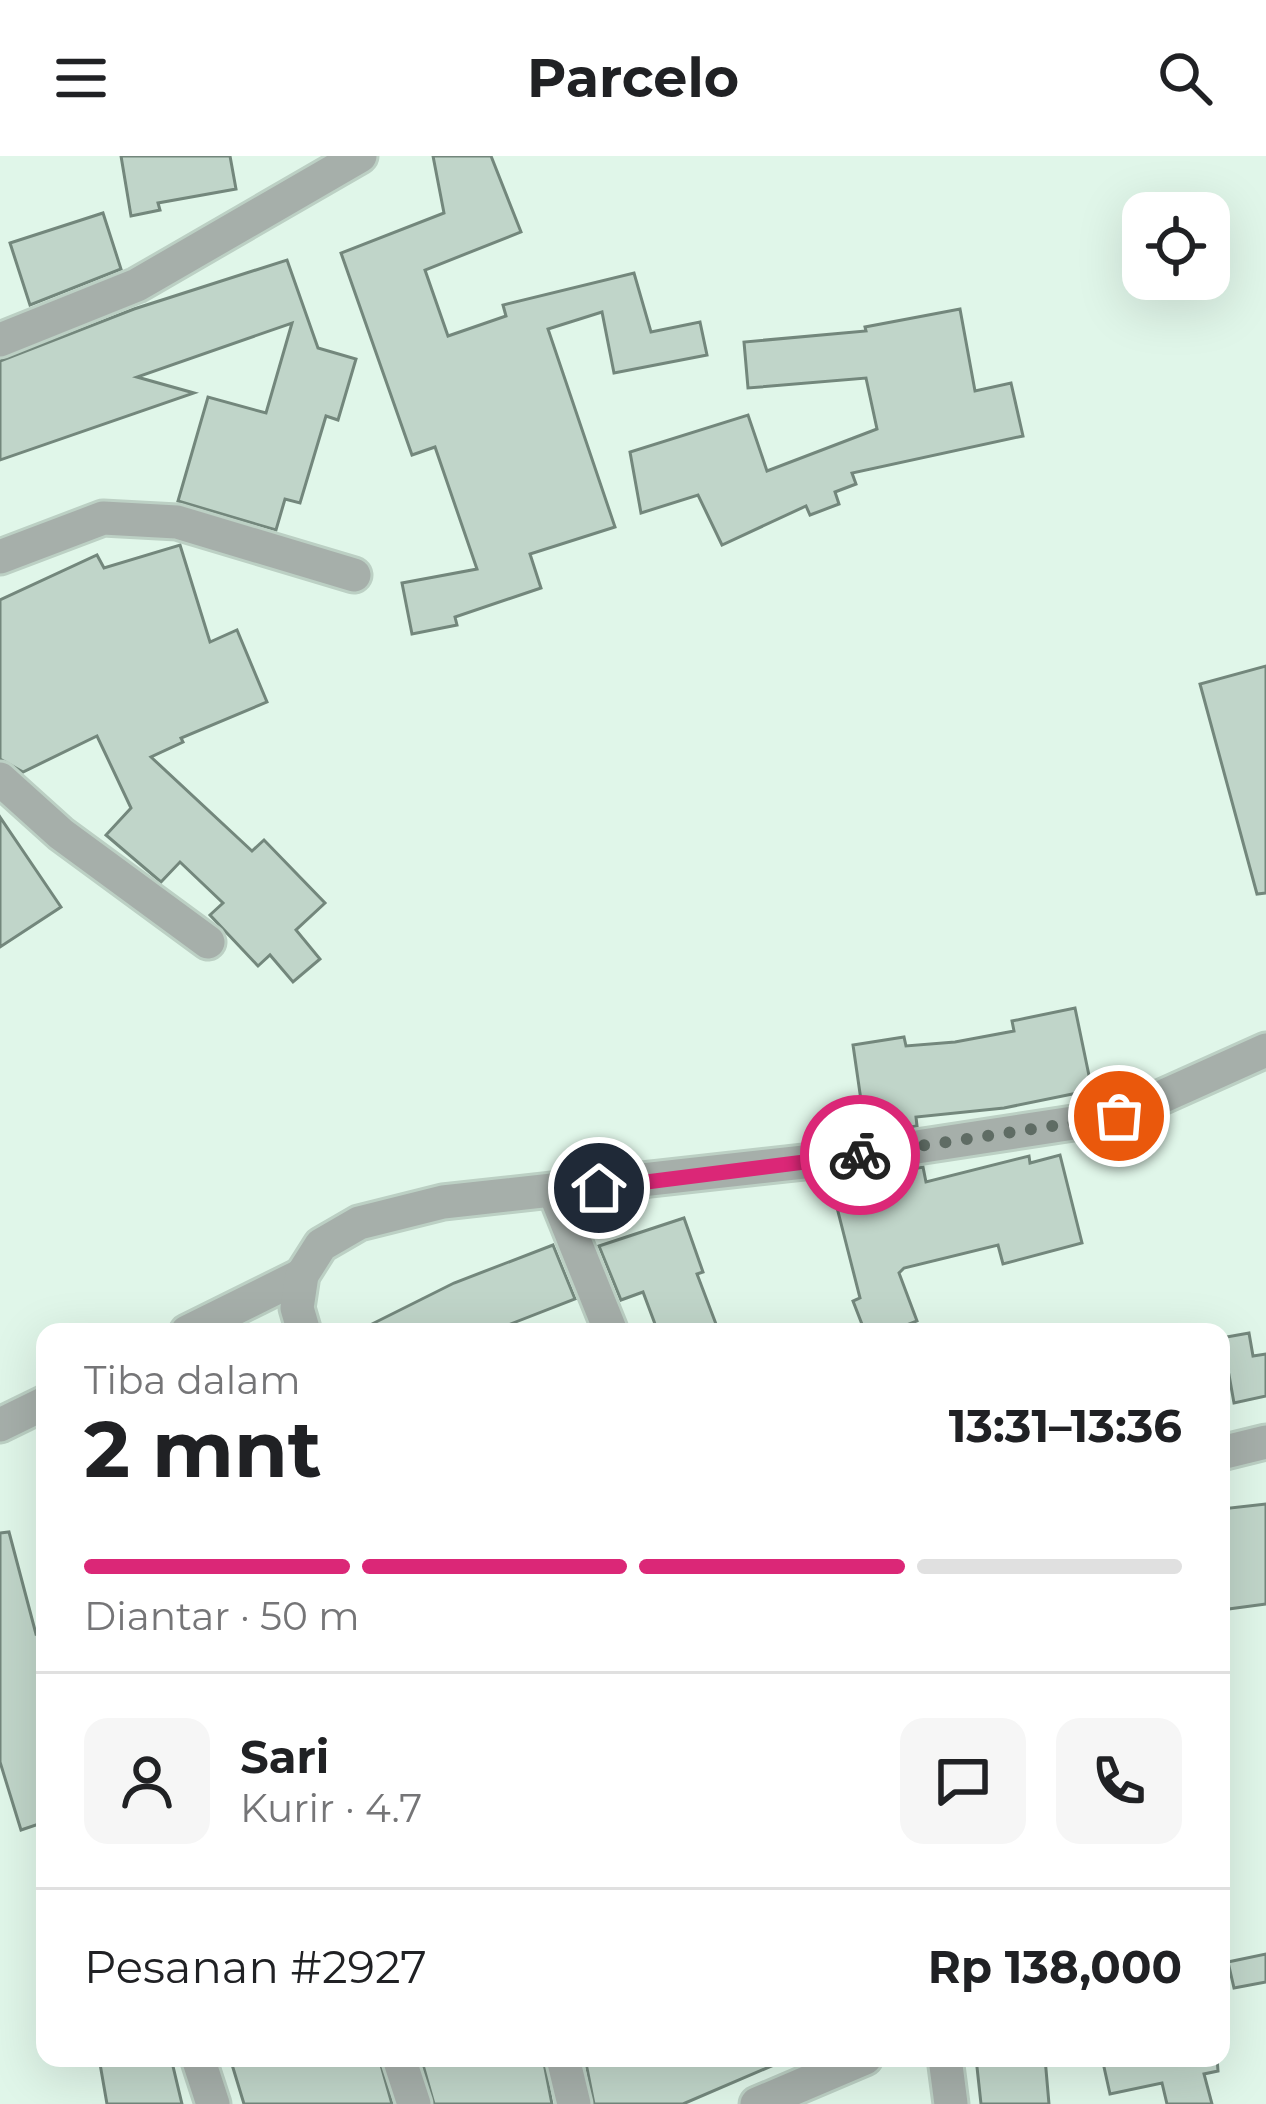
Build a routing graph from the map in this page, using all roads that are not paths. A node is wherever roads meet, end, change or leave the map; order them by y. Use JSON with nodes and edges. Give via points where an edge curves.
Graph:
{"nodes":[{"id":1,"x":360,"y":156,"type":"edge"},
{"id":2,"x":0,"y":340,"type":"edge"},
{"id":3,"x":0,"y":557,"type":"edge"},
{"id":4,"x":354,"y":574,"type":"dead end"},
{"id":5,"x":0,"y":779,"type":"edge"},
{"id":6,"x":208,"y":942,"type":"dead end"},
{"id":7,"x":1266,"y":1050,"type":"edge"},
{"id":8,"x":556,"y":1193,"type":"junction"},
{"id":9,"x":302,"y":1275,"type":"junction"},
{"id":10,"x":205,"y":1323,"type":"edge"},
{"id":11,"x":301,"y":1323,"type":"edge"},
{"id":12,"x":607,"y":1323,"type":"edge"},
{"id":13,"x":36,"y":1407,"type":"edge"},
{"id":14,"x":0,"y":1425,"type":"edge"},
{"id":15,"x":1266,"y":1442,"type":"edge"},
{"id":16,"x":1230,"y":1452,"type":"edge"},
{"id":17,"x":201,"y":2067,"type":"edge"},
{"id":18,"x":402,"y":2067,"type":"edge"},
{"id":19,"x":565,"y":2067,"type":"edge"},
{"id":20,"x":844,"y":2067,"type":"edge"},
{"id":21,"x":946,"y":2067,"type":"edge"},
{"id":22,"x":213,"y":2104,"type":"edge"},
{"id":23,"x":414,"y":2104,"type":"edge"},
{"id":24,"x":574,"y":2104,"type":"edge"},
{"id":25,"x":758,"y":2104,"type":"edge"},
{"id":26,"x":951,"y":2104,"type":"edge"}],
"edges":[{"from":1,"to":2,"type":"street","via":[[137,285]]},
{"from":3,"to":4,"type":"street","via":[[103,518],[177,522]]},
{"from":5,"to":6,"type":"street","via":[[61,835]]},
{"from":7,"to":8,"type":"street","via":[[1119,1116]]},
{"from":8,"to":9,"type":"street","via":[[442,1202],[359,1223],[321,1245]]},
{"from":8,"to":12,"type":"street"},
{"from":9,"to":10,"type":"street"},
{"from":9,"to":11,"type":"street"},
{"from":13,"to":14,"type":"street"},
{"from":15,"to":16,"type":"street"},
{"from":17,"to":22,"type":"street"},
{"from":18,"to":23,"type":"street"},
{"from":19,"to":24,"type":"street"},
{"from":20,"to":25,"type":"street"},
{"from":21,"to":26,"type":"street"}]}
